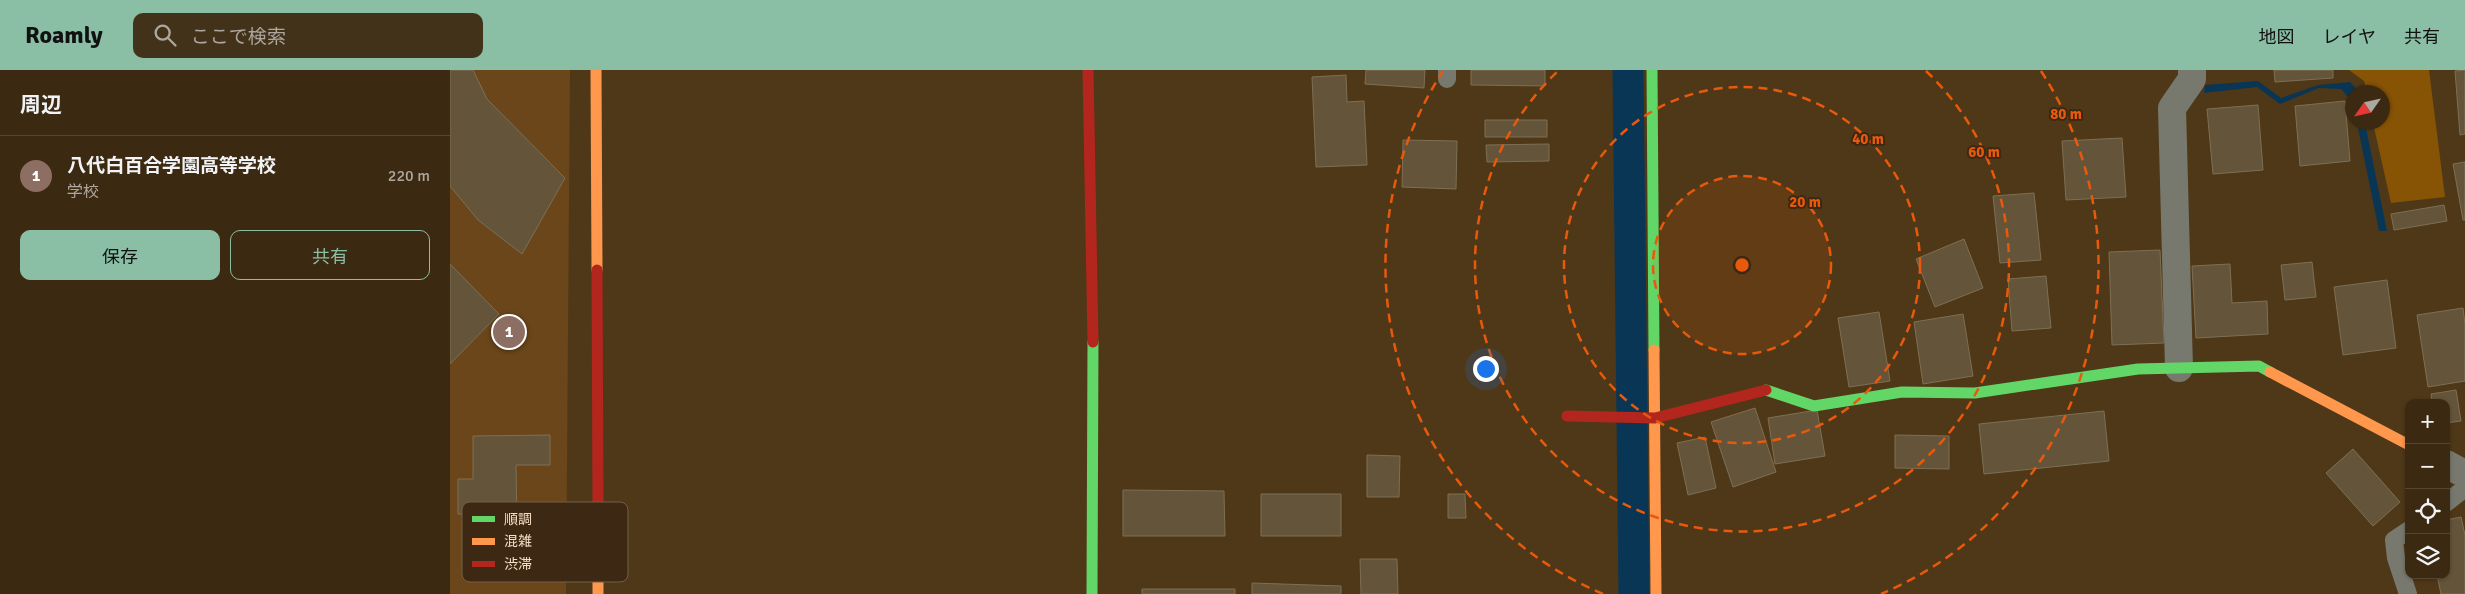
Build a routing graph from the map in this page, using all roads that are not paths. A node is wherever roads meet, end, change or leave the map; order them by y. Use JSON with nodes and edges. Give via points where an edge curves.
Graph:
{"nodes":[{"id":1,"x":596,"y":70,"type":"edge"},
{"id":2,"x":1088,"y":70,"type":"edge"},
{"id":3,"x":1652,"y":70,"type":"edge"},
{"id":4,"x":2192,"y":70,"type":"edge"},
{"id":5,"x":2179,"y":368,"type":"junction"},
{"id":6,"x":1567,"y":416,"type":"dead end"},
{"id":7,"x":1655,"y":418,"type":"junction"},
{"id":8,"x":2407,"y":444,"type":"edge"},
{"id":9,"x":2450,"y":466,"type":"edge"},
{"id":10,"x":2465,"y":474,"type":"edge"},
{"id":11,"x":2465,"y":488,"type":"edge"},
{"id":12,"x":2450,"y":500,"type":"edge"},
{"id":13,"x":598,"y":502,"type":"edge"},
{"id":14,"x":2405,"y":533,"type":"edge"},
{"id":15,"x":1092,"y":594,"type":"edge"},
{"id":16,"x":1656,"y":594,"type":"edge"},
{"id":17,"x":2408,"y":594,"type":"edge"}],
"edges":[{"from":1,"to":13,"type":"street"},
{"from":2,"to":15,"type":"street","via":[[1094,424]]},
{"from":3,"to":7,"type":"street"},
{"from":4,"to":5,"type":"street","via":[[2192,79],[2172,108]]},
{"from":5,"to":7,"type":"street","via":[[2138,369],[1975,393],[1902,392],[1814,406],[1766,390]]},
{"from":5,"to":8,"type":"street","via":[[2259,366]]},
{"from":6,"to":7,"type":"street"},
{"from":7,"to":16,"type":"street"},
{"from":9,"to":10,"type":"street"},
{"from":11,"to":12,"type":"lane"},
{"from":14,"to":17,"type":"lane","via":[[2394,540],[2396,558]]}]}
